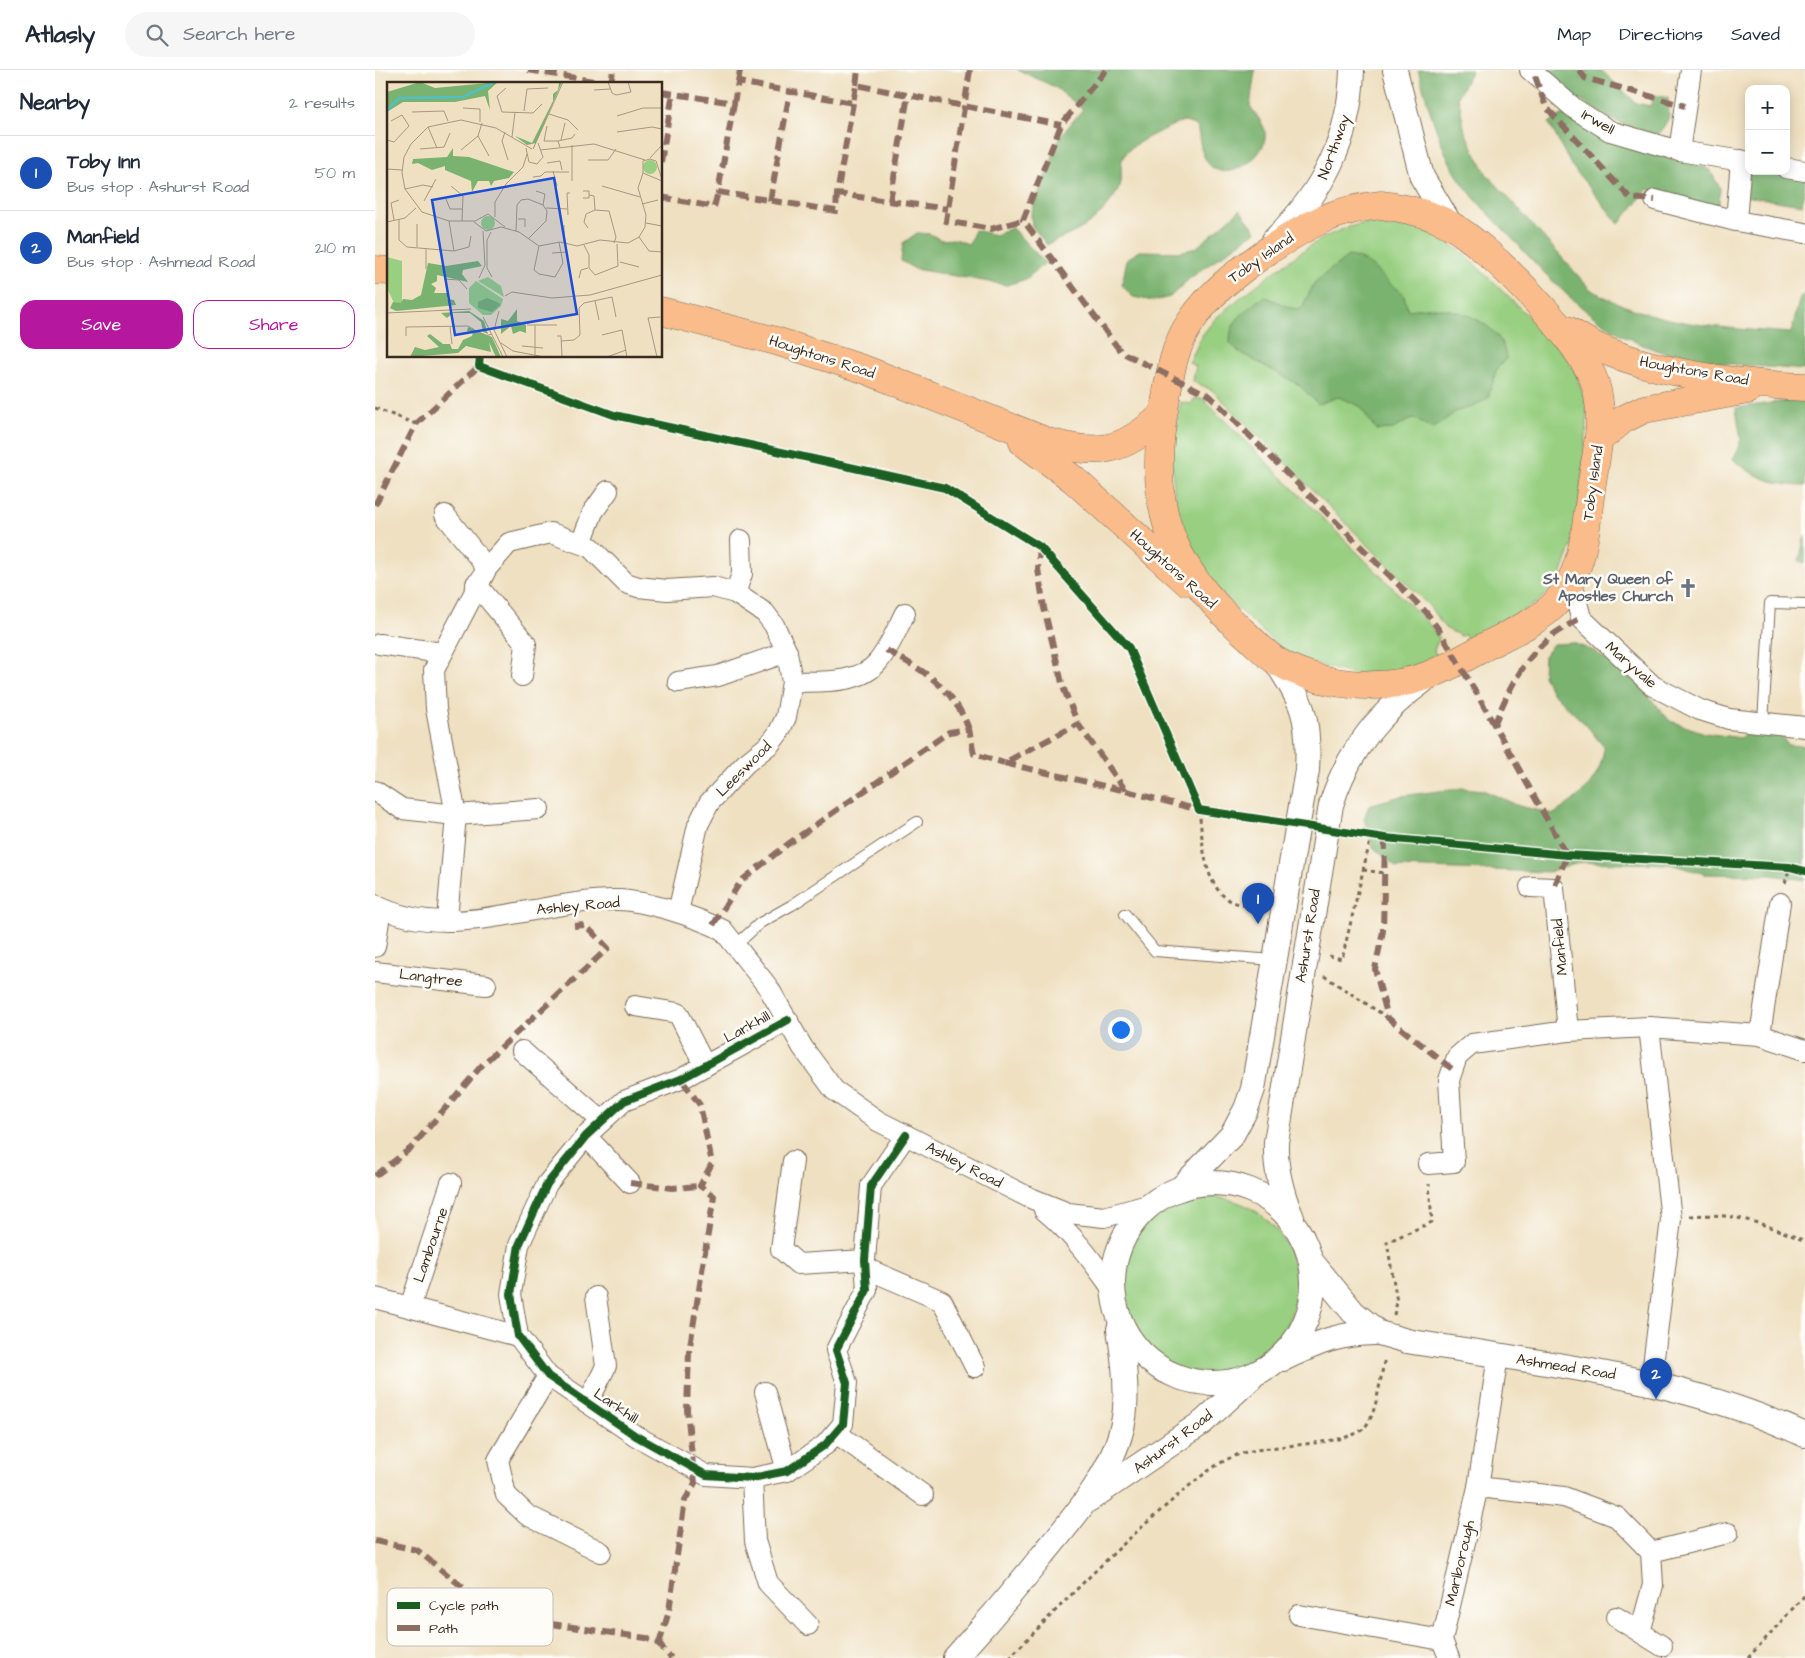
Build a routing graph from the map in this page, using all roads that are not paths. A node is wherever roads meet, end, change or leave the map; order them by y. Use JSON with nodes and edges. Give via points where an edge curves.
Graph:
{"nodes":[{"id":1,"x":1352,"y":70,"type":"edge"},
{"id":2,"x":1395,"y":70,"type":"edge"},
{"id":3,"x":1530,"y":70,"type":"edge"},
{"id":4,"x":1691,"y":70,"type":"edge"},
{"id":5,"x":1679,"y":151,"type":"junction"},
{"id":6,"x":1745,"y":161,"type":"edge"},
{"id":7,"x":1790,"y":169,"type":"edge"},
{"id":8,"x":1805,"y":171,"type":"edge"},
{"id":9,"x":1655,"y":200,"type":"dead end"},
{"id":10,"x":1736,"y":221,"type":"junction"},
{"id":11,"x":1450,"y":224,"type":"junction"},
{"id":12,"x":1805,"y":233,"type":"edge"},
{"id":13,"x":1255,"y":259,"type":"junction"},
{"id":14,"x":663,"y":312,"type":"edge"},
{"id":15,"x":1559,"y":326,"type":"junction"},
{"id":16,"x":1777,"y":386,"type":"junction"},
{"id":17,"x":1805,"y":387,"type":"edge"},
{"id":18,"x":1165,"y":403,"type":"junction"},
{"id":19,"x":979,"y":415,"type":"junction"},
{"id":20,"x":1599,"y":439,"type":"junction"},
{"id":21,"x":608,"y":491,"type":"dead end"},
{"id":22,"x":445,"y":515,"type":"dead end"},
{"id":23,"x":741,"y":540,"type":"dead end"},
{"id":24,"x":581,"y":543,"type":"junction"},
{"id":25,"x":1577,"y":568,"type":"junction"},
{"id":26,"x":481,"y":576,"type":"junction"},
{"id":27,"x":735,"y":594,"type":"junction"},
{"id":28,"x":1805,"y":604,"type":"edge"},
{"id":29,"x":905,"y":613,"type":"dead end"},
{"id":30,"x":1223,"y":614,"type":"junction"},
{"id":31,"x":1536,"y":618,"type":"junction"},
{"id":32,"x":1581,"y":618,"type":"junction"},
{"id":33,"x":379,"y":644,"type":"dead end"},
{"id":34,"x":787,"y":652,"type":"junction"},
{"id":35,"x":442,"y":653,"type":"junction"},
{"id":36,"x":1274,"y":660,"type":"junction"},
{"id":37,"x":1436,"y":674,"type":"junction"},
{"id":38,"x":522,"y":676,"type":"dead end"},
{"id":39,"x":678,"y":682,"type":"dead end"},
{"id":40,"x":792,"y":682,"type":"junction"},
{"id":41,"x":1763,"y":723,"type":"junction"},
{"id":42,"x":1805,"y":727,"type":"edge"},
{"id":43,"x":375,"y":790,"type":"edge"},
{"id":44,"x":539,"y":809,"type":"dead end"},
{"id":45,"x":456,"y":815,"type":"junction"},
{"id":46,"x":917,"y":822,"type":"dead end"},
{"id":47,"x":1530,"y":887,"type":"dead end"},
{"id":48,"x":1779,"y":903,"type":"dead end"},
{"id":49,"x":378,"y":906,"type":"edge"},
{"id":50,"x":678,"y":912,"type":"junction"},
{"id":51,"x":1125,"y":914,"type":"dead end"},
{"id":52,"x":447,"y":920,"type":"junction"},
{"id":53,"x":736,"y":945,"type":"junction"},
{"id":54,"x":375,"y":947,"type":"edge"},
{"id":55,"x":1275,"y":960,"type":"junction"},
{"id":56,"x":375,"y":972,"type":"edge"},
{"id":57,"x":486,"y":985,"type":"dead end"},
{"id":58,"x":635,"y":1006,"type":"dead end"},
{"id":59,"x":788,"y":1020,"type":"junction"},
{"id":60,"x":1649,"y":1027,"type":"junction"},
{"id":61,"x":1568,"y":1030,"type":"junction"},
{"id":62,"x":1760,"y":1035,"type":"junction"},
{"id":63,"x":1805,"y":1050,"type":"edge"},
{"id":64,"x":522,"y":1051,"type":"dead end"},
{"id":65,"x":705,"y":1066,"type":"junction"},
{"id":66,"x":602,"y":1121,"type":"junction"},
{"id":67,"x":905,"y":1135,"type":"junction"},
{"id":68,"x":586,"y":1136,"type":"junction"},
{"id":69,"x":793,"y":1160,"type":"dead end"},
{"id":70,"x":1428,"y":1164,"type":"road end"},
{"id":71,"x":630,"y":1183,"type":"dead end"},
{"id":72,"x":451,"y":1184,"type":"dead end"},
{"id":73,"x":1181,"y":1188,"type":"junction"},
{"id":74,"x":1028,"y":1197,"type":"junction"},
{"id":75,"x":1148,"y":1205,"type":"junction"},
{"id":76,"x":1296,"y":1226,"type":"junction"},
{"id":77,"x":1311,"y":1261,"type":"junction"},
{"id":78,"x":865,"y":1264,"type":"junction"},
{"id":79,"x":1111,"y":1287,"type":"junction"},
{"id":80,"x":596,"y":1297,"type":"dead end"},
{"id":81,"x":375,"y":1298,"type":"edge"},
{"id":82,"x":410,"y":1307,"type":"junction"},
{"id":83,"x":1117,"y":1318,"type":"junction"},
{"id":84,"x":518,"y":1336,"type":"junction"},
{"id":85,"x":1391,"y":1337,"type":"junction"},
{"id":86,"x":1498,"y":1356,"type":"junction"},
{"id":87,"x":1275,"y":1363,"type":"junction"},
{"id":88,"x":975,"y":1367,"type":"dead end"},
{"id":89,"x":547,"y":1376,"type":"junction"},
{"id":90,"x":1253,"y":1376,"type":"junction"},
{"id":91,"x":1651,"y":1382,"type":"junction"},
{"id":92,"x":765,"y":1392,"type":"dead end"},
{"id":93,"x":588,"y":1403,"type":"junction"},
{"id":94,"x":836,"y":1433,"type":"junction"},
{"id":95,"x":1805,"y":1435,"type":"edge"},
{"id":96,"x":787,"y":1471,"type":"junction"},
{"id":97,"x":751,"y":1478,"type":"junction"},
{"id":98,"x":1478,"y":1487,"type":"junction"},
{"id":99,"x":923,"y":1495,"type":"dead end"},
{"id":100,"x":1087,"y":1502,"type":"junction"},
{"id":101,"x":1728,"y":1533,"type":"dead end"},
{"id":102,"x":601,"y":1552,"type":"dead end"},
{"id":103,"x":1651,"y":1552,"type":"junction"},
{"id":104,"x":1299,"y":1615,"type":"dead end"},
{"id":105,"x":1616,"y":1617,"type":"dead end"},
{"id":106,"x":808,"y":1625,"type":"dead end"},
{"id":107,"x":1640,"y":1632,"type":"junction"},
{"id":108,"x":1663,"y":1646,"type":"dead end"},
{"id":109,"x":1445,"y":1649,"type":"edge"},
{"id":110,"x":955,"y":1658,"type":"edge"}],
"edges":[{"from":1,"to":13,"type":"street","name":"Northway","via":[[1348,111],[1340,140],[1319,188],[1304,209]]},
{"from":2,"to":11,"type":"street","via":[[1422,177]]},
{"from":3,"to":5,"type":"street","name":"Irwell","via":[[1575,109],[1610,131]]},
{"from":4,"to":5,"type":"street"},
{"from":5,"to":6,"type":"street","name":"Irwell"},
{"from":6,"to":10,"type":"street","name":"Irwell"},
{"from":7,"to":8,"type":"street"},
{"from":9,"to":10,"type":"street"},
{"from":10,"to":12,"type":"street"},
{"from":11,"to":13,"type":"main road","name":"Toby Island","via":[[1410,208],[1381,205],[1353,208],[1325,217]]},
{"from":11,"to":15,"type":"main road","name":"Toby Island","via":[[1483,248]]},
{"from":13,"to":18,"type":"main road","name":"Toby Island","via":[[1222,285],[1188,324],[1175,356]]},
{"from":14,"to":19,"type":"main road","name":"Houghtons Road","via":[[776,341],[857,367]]},
{"from":15,"to":16,"type":"main road","name":"Houghtons Road","via":[[1599,348],[1631,360]]},
{"from":15,"to":20,"type":"main road","name":"Toby Island","via":[[1595,382],[1600,409]]},
{"from":16,"to":17,"type":"main road","name":"Houghtons Road"},
{"from":16,"to":20,"type":"main road","name":"Houghtons Road","via":[[1644,408],[1623,419]]},
{"from":18,"to":19,"type":"main road","name":"Houghtons Road","via":[[1140,436],[1095,451],[1047,442]]},
{"from":18,"to":30,"type":"main road","name":"Toby Island","via":[[1157,451],[1163,512],[1172,541],[1189,572]]},
{"from":19,"to":30,"type":"main road","name":"Houghtons Road","via":[[1043,455],[1073,479]]},
{"from":20,"to":25,"type":"main road","name":"Toby Island","via":[[1585,538]]},
{"from":21,"to":24,"type":"street","via":[[593,512]]},
{"from":22,"to":26,"type":"street"},
{"from":23,"to":27,"type":"street","via":[[742,574]]},
{"from":24,"to":26,"type":"street","name":"Leeswood","via":[[551,533],[509,542]]},
{"from":24,"to":27,"type":"street","name":"Leeswood","via":[[599,554],[626,582],[638,588],[713,587]]},
{"from":25,"to":31,"type":"main road","name":"Toby Island","via":[[1553,605]]},
{"from":25,"to":32,"type":"street","via":[[1573,587]]},
{"from":26,"to":35,"type":"street","name":"Leeswood"},
{"from":26,"to":38,"type":"street","via":[[526,644]]},
{"from":27,"to":34,"type":"street","name":"Leeswood","via":[[765,613]]},
{"from":28,"to":41,"type":"lane","via":[[1770,603]]},
{"from":29,"to":40,"type":"street","via":[[886,650],[865,672],[836,680]]},
{"from":30,"to":36,"type":"main road","name":"Toby Island"},
{"from":31,"to":32,"type":"street","via":[[1555,615]]},
{"from":31,"to":37,"type":"main road","name":"Toby Island"},
{"from":32,"to":41,"type":"street","name":"Maryvale","via":[[1653,686],[1675,699],[1729,719]]},
{"from":33,"to":35,"type":"street"},
{"from":34,"to":39,"type":"street","via":[[718,676]]},
{"from":34,"to":40,"type":"street","name":"Leeswood"},
{"from":35,"to":45,"type":"street","name":"Leeswood","via":[[434,670],[436,709]]},
{"from":36,"to":37,"type":"main road","name":"Toby Island","via":[[1337,682],[1390,685]]},
{"from":36,"to":55,"type":"street","name":"Ashurst Road","via":[[1297,694],[1306,718],[1309,745]]},
{"from":37,"to":76,"type":"street","name":"Ashurst Road","via":[[1412,689],[1367,732],[1340,778],[1331,806],[1276,1142],[1275,1164]]},
{"from":40,"to":50,"type":"street","name":"Leeswood","via":[[786,717],[779,732],[727,782],[709,803],[698,825]]},
{"from":41,"to":42,"type":"street","name":"Maryvale"},
{"from":43,"to":45,"type":"street","via":[[402,809]]},
{"from":44,"to":45,"type":"street"},
{"from":45,"to":52,"type":"street","name":"Leeswood"},
{"from":46,"to":53,"type":"lane","via":[[760,923]]},
{"from":47,"to":61,"type":"street","name":"Manfield","via":[[1554,888]]},
{"from":48,"to":62,"type":"street"},
{"from":49,"to":52,"type":"street","name":"Ashley Road","via":[[424,921]]},
{"from":49,"to":54,"type":"street"},
{"from":50,"to":52,"type":"street","name":"Ashley Road","via":[[619,900],[469,920]]},
{"from":50,"to":53,"type":"street","name":"Ashley Road","via":[[723,930]]},
{"from":51,"to":55,"type":"lane","via":[[1155,950]]},
{"from":53,"to":59,"type":"street","name":"Ashley Road"},
{"from":55,"to":73,"type":"street","name":"Ashurst Road","via":[[1253,1089],[1246,1109],[1232,1135]]},
{"from":56,"to":57,"type":"street","name":"Langtree"},
{"from":58,"to":65,"type":"street","via":[[677,1013]]},
{"from":59,"to":65,"type":"street","name":"Larkhill"},
{"from":59,"to":67,"type":"street","name":"Ashley Road","via":[[803,1048],[835,1090]]},
{"from":60,"to":61,"type":"street"},
{"from":60,"to":62,"type":"street"},
{"from":60,"to":91,"type":"street","via":[[1671,1218]]},
{"from":61,"to":70,"type":"street","via":[[1472,1044],[1457,1057],[1449,1080],[1454,1162]]},
{"from":62,"to":63,"type":"street"},
{"from":64,"to":66,"type":"street"},
{"from":65,"to":66,"type":"street","name":"Larkhill","via":[[681,1079],[624,1100]]},
{"from":66,"to":68,"type":"street","name":"Larkhill"},
{"from":67,"to":74,"type":"street","name":"Ashley Road"},
{"from":67,"to":78,"type":"street","name":"Larkhill","via":[[871,1186]]},
{"from":68,"to":71,"type":"street"},
{"from":68,"to":84,"type":"street","name":"Larkhill","via":[[547,1184],[519,1245],[511,1294]]},
{"from":69,"to":78,"type":"street","via":[[781,1249],[798,1264]]},
{"from":72,"to":82,"type":"street","name":"Lambourne"},
{"from":73,"to":75,"type":"street","name":"Ashurst Road"},
{"from":73,"to":76,"type":"street","via":[[1213,1182],[1245,1188],[1273,1202]]},
{"from":74,"to":75,"type":"street","name":"Ashley Road","via":[[1068,1213],[1105,1217]]},
{"from":74,"to":79,"type":"street","name":"Ashley Road","via":[[1061,1224]]},
{"from":75,"to":79,"type":"street","name":"Ashurst Road","via":[[1128,1228],[1115,1256]]},
{"from":76,"to":77,"type":"street"},
{"from":77,"to":85,"type":"street","name":"Ashmead Road","via":[[1353,1312]]},
{"from":77,"to":87,"type":"street","via":[[1313,1289],[1308,1317],[1295,1342]]},
{"from":78,"to":88,"type":"street","via":[[942,1301]]},
{"from":78,"to":94,"type":"street","name":"Larkhill","via":[[867,1290],[836,1350],[847,1383],[843,1424]]},
{"from":79,"to":83,"type":"street","name":"Ashurst Road"},
{"from":80,"to":93,"type":"street","name":"Larkhill","via":[[606,1366]]},
{"from":81,"to":82,"type":"street"},
{"from":82,"to":84,"type":"street"},
{"from":83,"to":90,"type":"street","via":[[1134,1346],[1158,1368],[1188,1381],[1221,1384]]},
{"from":83,"to":100,"type":"street","name":"Ashurst Road","via":[[1125,1362],[1125,1410],[1106,1468]]},
{"from":84,"to":89,"type":"street","name":"Larkhill"},
{"from":85,"to":86,"type":"street","name":"Ashmead Road"},
{"from":85,"to":87,"type":"street","name":"Ashmead Road","via":[[1356,1332],[1335,1336]]},
{"from":86,"to":91,"type":"street","name":"Ashmead Road"},
{"from":86,"to":98,"type":"street","name":"Marlborough"},
{"from":87,"to":90,"type":"street"},
{"from":89,"to":93,"type":"street","name":"Larkhill"},
{"from":89,"to":102,"type":"street","via":[[498,1460],[507,1495],[527,1515]]},
{"from":90,"to":100,"type":"street","name":"Ashurst Road","via":[[1203,1422]]},
{"from":91,"to":95,"type":"street","name":"Ashmead Road","via":[[1756,1413]]},
{"from":92,"to":96,"type":"street"},
{"from":93,"to":97,"type":"street","name":"Larkhill","via":[[636,1436],[706,1475]]},
{"from":94,"to":96,"type":"street","name":"Larkhill","via":[[825,1445]]},
{"from":94,"to":99,"type":"street"},
{"from":96,"to":97,"type":"street","name":"Larkhill"},
{"from":97,"to":106,"type":"street","via":[[755,1541],[768,1583]]},
{"from":98,"to":103,"type":"street","via":[[1564,1497],[1617,1517]]},
{"from":98,"to":109,"type":"street","name":"Marlborough"},
{"from":100,"to":110,"type":"street","name":"Ashurst Road"},
{"from":101,"to":103,"type":"street"},
{"from":103,"to":107,"type":"street","via":[[1653,1586]]},
{"from":104,"to":109,"type":"street","name":"Marlborough"},
{"from":105,"to":107,"type":"street"},
{"from":107,"to":108,"type":"street"}]}
